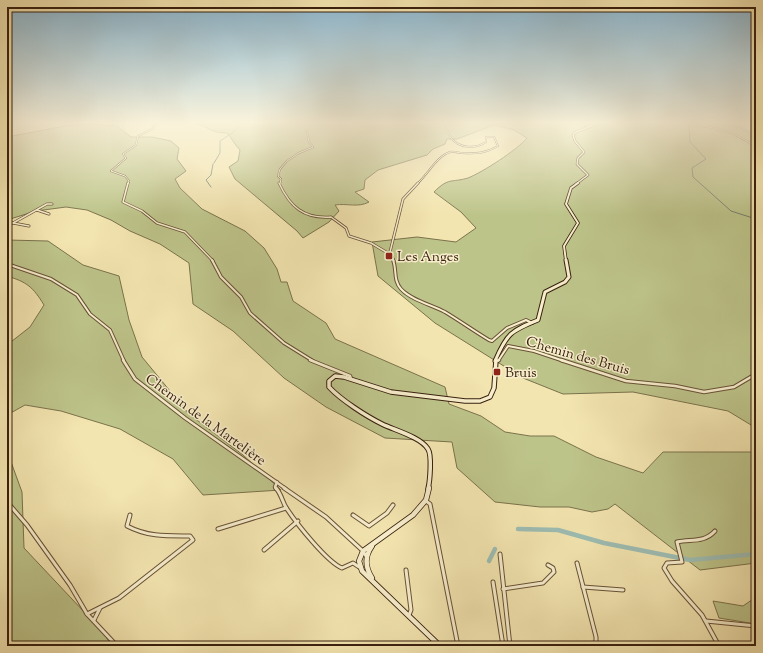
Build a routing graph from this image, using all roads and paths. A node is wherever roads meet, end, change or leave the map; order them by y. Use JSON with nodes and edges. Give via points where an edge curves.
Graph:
{"nodes":[{"id":1,"x":124,"y":153,"type":"edge"},
{"id":2,"x":297,"y":153,"type":"edge"},
{"id":3,"x":447,"y":153,"type":"edge"},
{"id":4,"x":471,"y":153,"type":"edge"},
{"id":5,"x":481,"y":153,"type":"edge"},
{"id":6,"x":583,"y":153,"type":"edge"},
{"id":7,"x":52,"y":204,"type":"dead end"},
{"id":8,"x":37,"y":210,"type":"junction"},
{"id":9,"x":49,"y":214,"type":"dead end"},
{"id":10,"x":7,"y":218,"type":"edge"},
{"id":11,"x":8,"y":223,"type":"edge"},
{"id":12,"x":12,"y":223,"type":"junction"},
{"id":13,"x":29,"y":226,"type":"dead end"},
{"id":14,"x":391,"y":255,"type":"junction"},
{"id":15,"x":7,"y":264,"type":"edge"},
{"id":16,"x":533,"y":323,"type":"junction"},
{"id":17,"x":494,"y":363,"type":"junction"},
{"id":18,"x":336,"y":370,"type":"junction"},
{"id":19,"x":756,"y":374,"type":"edge"},
{"id":20,"x":335,"y":376,"type":"junction"},
{"id":21,"x":351,"y":379,"type":"junction"},
{"id":22,"x":276,"y":483,"type":"junction"},
{"id":23,"x":426,"y":500,"type":"junction"},
{"id":24,"x":7,"y":502,"type":"edge"},
{"id":25,"x":393,"y":505,"type":"dead end"},
{"id":26,"x":286,"y":508,"type":"junction"},
{"id":27,"x":130,"y":515,"type":"dead end"},
{"id":28,"x":353,"y":516,"type":"dead end"},
{"id":29,"x":298,"y":521,"type":"junction"},
{"id":30,"x":218,"y":529,"type":"dead end"},
{"id":31,"x":715,"y":531,"type":"dead end"},
{"id":32,"x":372,"y":546,"type":"junction"},
{"id":33,"x":264,"y":550,"type":"dead end"},
{"id":34,"x":363,"y":551,"type":"junction"},
{"id":35,"x":500,"y":554,"type":"dead end"},
{"id":36,"x":366,"y":556,"type":"junction"},
{"id":37,"x":577,"y":562,"type":"dead end"},
{"id":38,"x":548,"y":565,"type":"dead end"},
{"id":39,"x":360,"y":568,"type":"junction"},
{"id":40,"x":406,"y":570,"type":"dead end"},
{"id":41,"x":374,"y":581,"type":"junction"},
{"id":42,"x":493,"y":582,"type":"dead end"},
{"id":43,"x":583,"y":587,"type":"junction"},
{"id":44,"x":503,"y":589,"type":"junction"},
{"id":45,"x":623,"y":590,"type":"dead end"},
{"id":46,"x":100,"y":608,"type":"junction"},
{"id":47,"x":87,"y":614,"type":"junction"},
{"id":48,"x":409,"y":615,"type":"junction"},
{"id":49,"x":94,"y":620,"type":"junction"},
{"id":50,"x":706,"y":621,"type":"junction"},
{"id":51,"x":756,"y":626,"type":"edge"},
{"id":52,"x":116,"y":646,"type":"edge"},
{"id":53,"x":440,"y":646,"type":"edge"},
{"id":54,"x":458,"y":646,"type":"edge"},
{"id":55,"x":503,"y":646,"type":"edge"},
{"id":56,"x":510,"y":646,"type":"edge"},
{"id":57,"x":592,"y":646,"type":"edge"},
{"id":58,"x":719,"y":646,"type":"edge"}],
"edges":[{"from":1,"to":18,"type":"street","via":[[126,158],[111,171],[129,181],[123,202],[142,211],[157,223],[185,232],[211,258],[221,277],[236,290],[250,313],[293,349]]},
{"from":2,"to":14,"type":"street","via":[[284,163],[278,176],[285,196],[305,215],[331,217],[345,228],[349,236],[371,243]]},
{"from":3,"to":14,"type":"street","via":[[438,159],[428,174],[402,200],[393,234]]},
{"from":4,"to":5,"type":"street"},
{"from":6,"to":16,"type":"street","via":[[578,158],[578,164],[588,175],[571,188],[566,204],[578,223],[564,246],[569,277],[565,282],[545,292],[540,316]]},
{"from":7,"to":8,"type":"street"},
{"from":8,"to":9,"type":"street"},
{"from":8,"to":12,"type":"street"},
{"from":10,"to":11,"type":"street"},
{"from":11,"to":12,"type":"street"},
{"from":12,"to":13,"type":"street"},
{"from":14,"to":16,"type":"street","via":[[395,265],[394,275],[401,289],[428,306],[443,310],[489,340],[492,341],[518,322],[526,320]]},
{"from":15,"to":22,"type":"street","name":"Chemin de la Martelière","via":[[51,279],[77,295],[90,314],[110,330],[135,380]]},
{"from":16,"to":17,"type":"street","via":[[511,333]]},
{"from":17,"to":19,"type":"street","name":"Chemin des Bruis","via":[[500,359],[508,346],[534,350],[626,381],[704,392],[734,387]]},
{"from":17,"to":21,"type":"street","via":[[493,393],[486,400],[480,401],[392,392]]},
{"from":18,"to":20,"type":"street"},
{"from":18,"to":21,"type":"street","via":[[350,376]]},
{"from":20,"to":21,"type":"street"},
{"from":20,"to":23,"type":"street","via":[[328,384],[335,394],[381,424],[418,440],[428,448],[430,478]]},
{"from":22,"to":26,"type":"street","via":[[275,487],[282,494]]},
{"from":22,"to":34,"type":"street","name":"Chemin de la Martelière","via":[[326,517]]},
{"from":23,"to":32,"type":"street","via":[[413,514]]},
{"from":23,"to":54,"type":"street","via":[[430,504]]},
{"from":24,"to":47,"type":"street","via":[[27,525],[70,585]]},
{"from":25,"to":28,"type":"street","via":[[387,513],[368,526]]},
{"from":26,"to":29,"type":"street"},
{"from":26,"to":30,"type":"street"},
{"from":27,"to":46,"type":"street","via":[[127,526],[137,532],[148,536],[190,536],[193,540],[119,598]]},
{"from":29,"to":33,"type":"street"},
{"from":29,"to":39,"type":"street","via":[[315,544],[337,566],[342,568],[353,563]]},
{"from":31,"to":50,"type":"street","via":[[705,540],[677,542],[681,563],[667,563],[664,566],[672,581]]},
{"from":32,"to":34,"type":"street"},
{"from":32,"to":36,"type":"street"},
{"from":34,"to":36,"type":"street","name":"Chemin de la Martelière"},
{"from":34,"to":39,"type":"street","via":[[359,558]]},
{"from":35,"to":44,"type":"street"},
{"from":36,"to":41,"type":"street","via":[[366,570]]},
{"from":37,"to":43,"type":"street"},
{"from":38,"to":44,"type":"street","via":[[554,572],[542,583]]},
{"from":39,"to":41,"type":"street"},
{"from":40,"to":48,"type":"street","via":[[411,610]]},
{"from":41,"to":48,"type":"street"},
{"from":42,"to":55,"type":"street"},
{"from":43,"to":45,"type":"street"},
{"from":43,"to":57,"type":"street","via":[[596,637]]},
{"from":44,"to":56,"type":"street"},
{"from":46,"to":47,"type":"street"},
{"from":46,"to":49,"type":"street"},
{"from":47,"to":49,"type":"street"},
{"from":48,"to":53,"type":"street"},
{"from":49,"to":52,"type":"street"},
{"from":50,"to":51,"type":"street"},
{"from":50,"to":58,"type":"street"}]}
